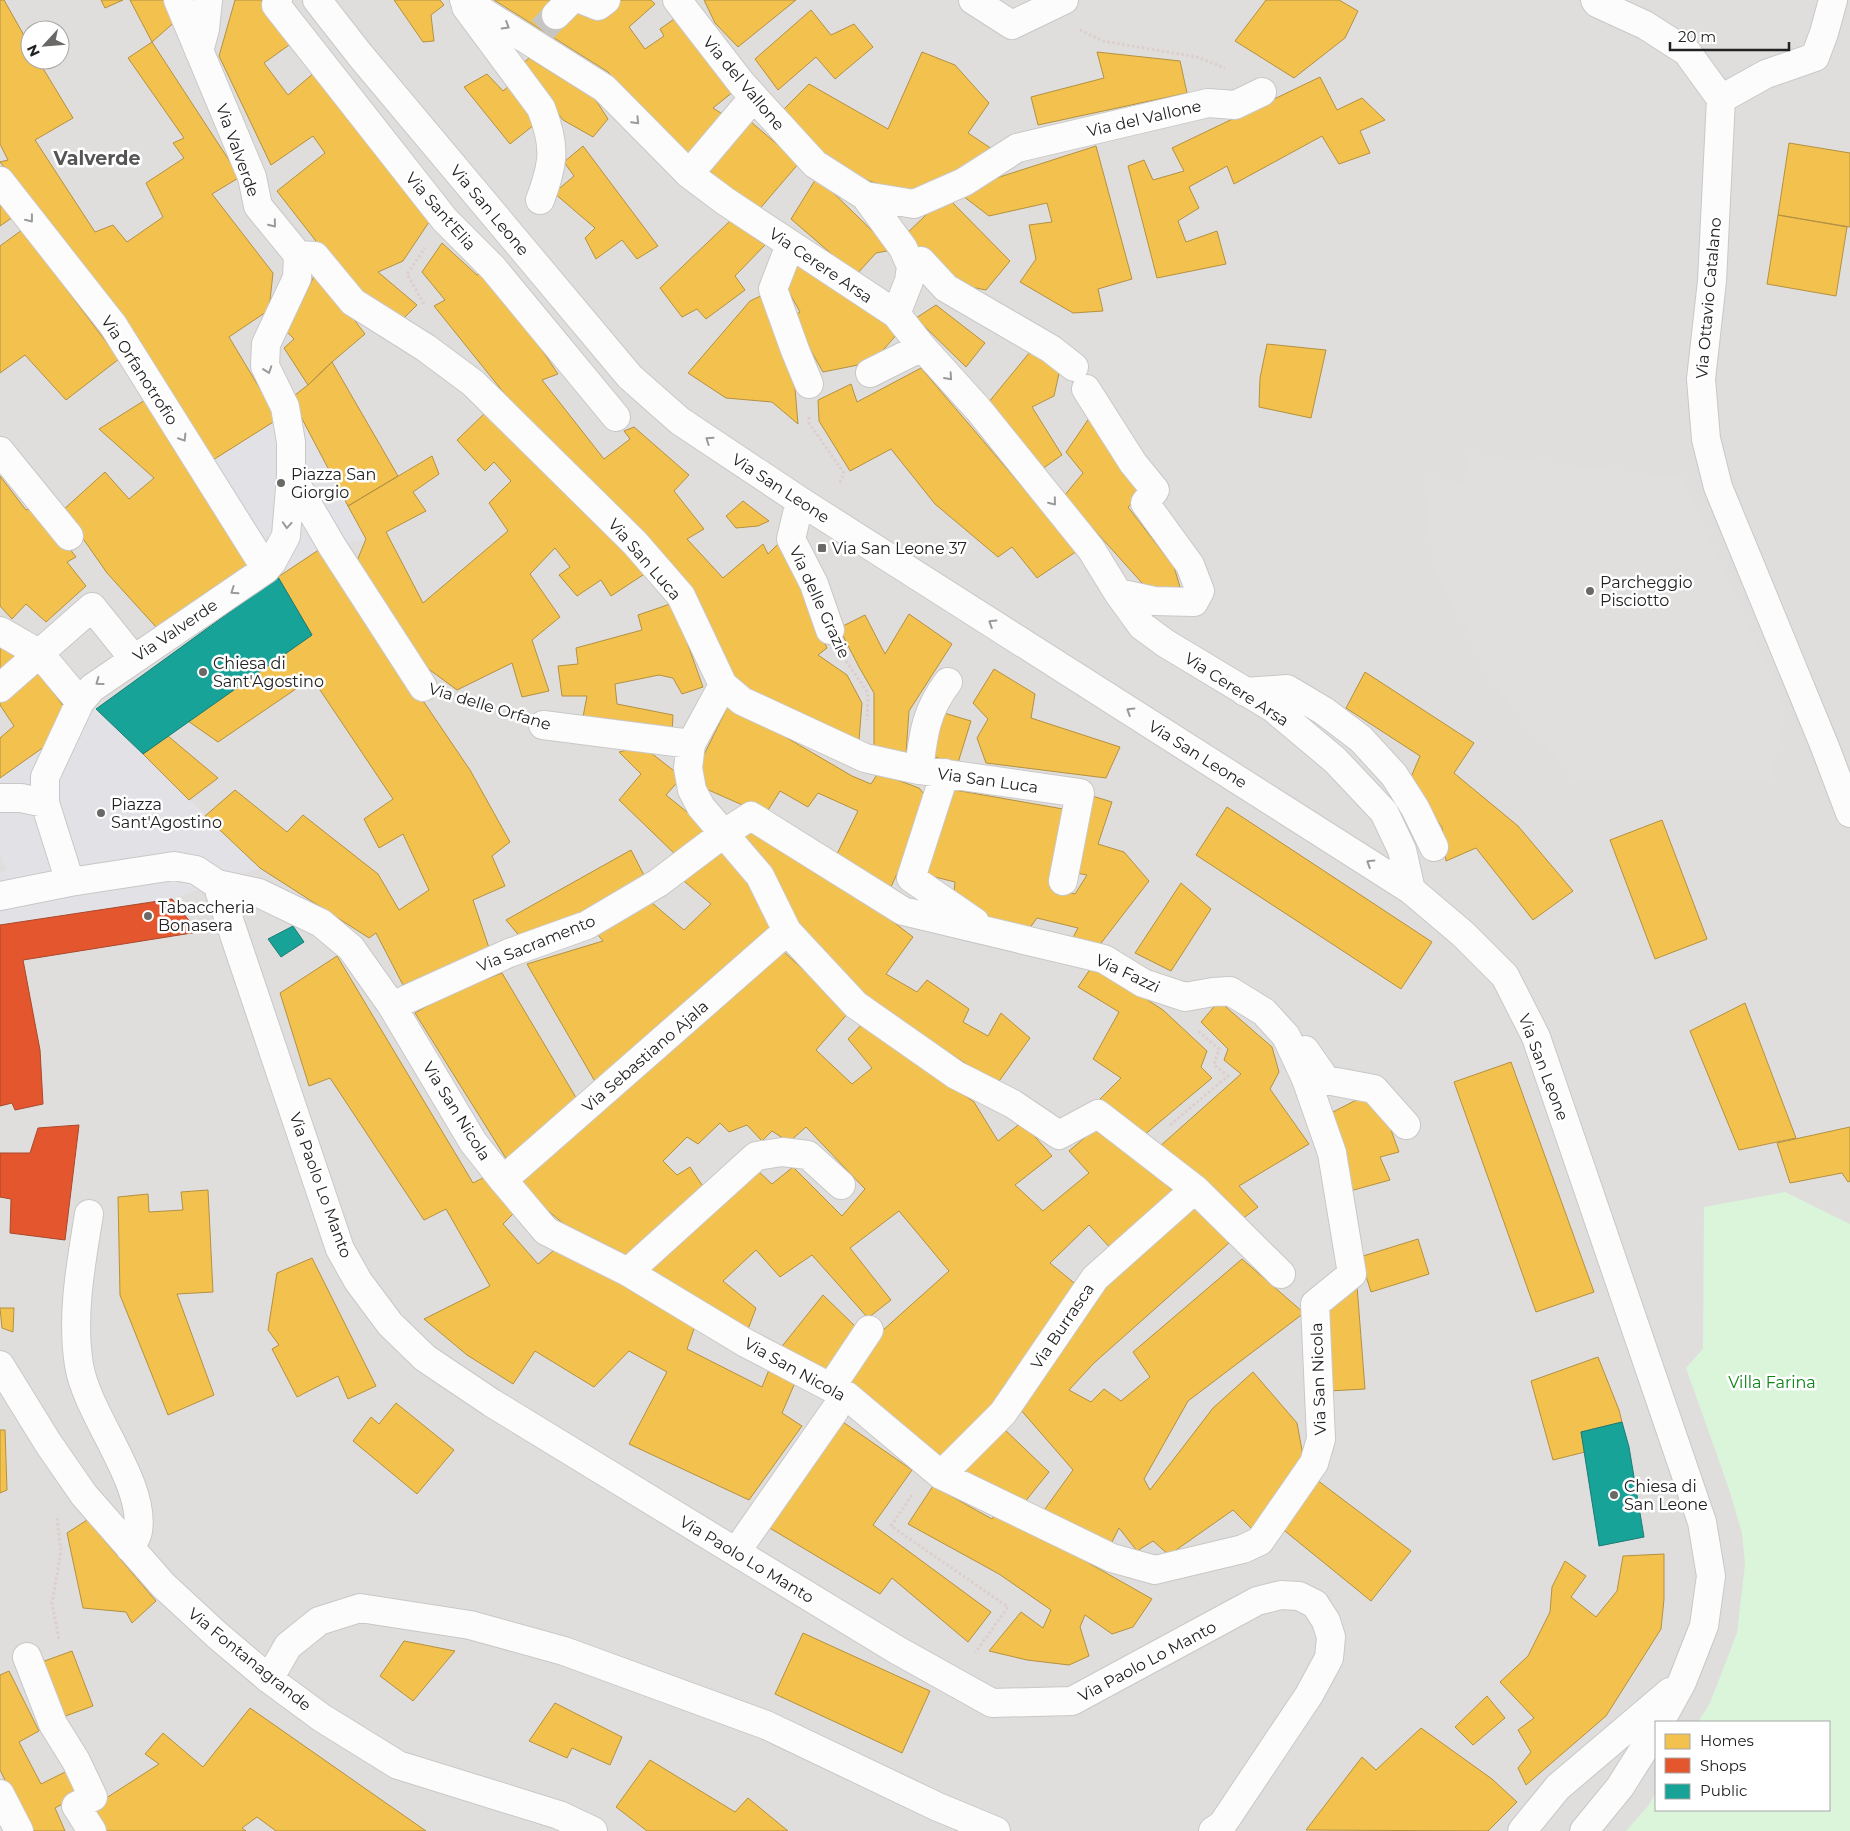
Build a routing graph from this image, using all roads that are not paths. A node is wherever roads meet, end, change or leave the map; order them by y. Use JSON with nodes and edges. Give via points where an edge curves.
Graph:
{"nodes":[{"id":1,"x":178,"y":0,"type":"edge"},
{"id":2,"x":208,"y":0,"type":"edge"},
{"id":3,"x":278,"y":0,"type":"edge"},
{"id":4,"x":316,"y":0,"type":"edge"},
{"id":5,"x":460,"y":0,"type":"edge"},
{"id":6,"x":464,"y":0,"type":"edge"},
{"id":7,"x":582,"y":0,"type":"edge"},
{"id":8,"x":606,"y":0,"type":"edge"},
{"id":9,"x":677,"y":0,"type":"edge"},
{"id":10,"x":973,"y":0,"type":"edge"},
{"id":11,"x":1595,"y":0,"type":"edge"},
{"id":12,"x":1833,"y":0,"type":"edge"},
{"id":13,"x":1057,"y":4,"type":"edge"},
{"id":14,"x":550,"y":21,"type":"edge"},
{"id":15,"x":199,"y":51,"type":"junction"},
{"id":16,"x":1262,"y":92,"type":"road end"},
{"id":17,"x":754,"y":97,"type":"junction"},
{"id":18,"x":1721,"y":100,"type":"junction"},
{"id":19,"x":689,"y":174,"type":"junction"},
{"id":20,"x":0,"y":181,"type":"edge"},
{"id":21,"x":865,"y":196,"type":"junction"},
{"id":22,"x":540,"y":200,"type":"dead end"},
{"id":23,"x":790,"y":245,"type":"junction"},
{"id":24,"x":298,"y":255,"type":"junction"},
{"id":25,"x":910,"y":266,"type":"junction"},
{"id":26,"x":896,"y":314,"type":"junction"},
{"id":27,"x":922,"y":347,"type":"junction"},
{"id":28,"x":870,"y":373,"type":"dead end"},
{"id":29,"x":810,"y":384,"type":"road end"},
{"id":30,"x":616,"y":417,"type":"dead end"},
{"id":31,"x":0,"y":450,"type":"edge"},
{"id":32,"x":291,"y":476,"type":"junction"},
{"id":33,"x":800,"y":502,"type":"junction"},
{"id":34,"x":69,"y":536,"type":"dead end"},
{"id":35,"x":269,"y":565,"type":"junction"},
{"id":36,"x":1118,"y":593,"type":"junction"},
{"id":37,"x":830,"y":630,"type":"road end"},
{"id":38,"x":0,"y":631,"type":"edge"},
{"id":39,"x":40,"y":654,"type":"junction"},
{"id":40,"x":134,"y":658,"type":"junction"},
{"id":41,"x":948,"y":682,"type":"dead end"},
{"id":42,"x":723,"y":685,"type":"junction"},
{"id":43,"x":423,"y":687,"type":"road end"},
{"id":44,"x":0,"y":688,"type":"edge"},
{"id":45,"x":1245,"y":692,"type":"junction"},
{"id":46,"x":80,"y":702,"type":"junction"},
{"id":47,"x":543,"y":725,"type":"road end"},
{"id":48,"x":691,"y":744,"type":"junction"},
{"id":49,"x":932,"y":771,"type":"junction"},
{"id":50,"x":0,"y":798,"type":"edge"},
{"id":51,"x":45,"y":803,"type":"junction"},
{"id":52,"x":1850,"y":814,"type":"edge"},
{"id":53,"x":723,"y":834,"type":"junction"},
{"id":54,"x":1434,"y":847,"type":"dead end"},
{"id":55,"x":70,"y":882,"type":"junction"},
{"id":56,"x":1063,"y":882,"type":"dead end"},
{"id":57,"x":217,"y":884,"type":"junction"},
{"id":58,"x":1411,"y":890,"type":"junction"},
{"id":59,"x":0,"y":896,"type":"edge"},
{"id":60,"x":787,"y":931,"type":"junction"},
{"id":61,"x":989,"y":932,"type":"junction"},
{"id":62,"x":392,"y":1006,"type":"junction"},
{"id":63,"x":1286,"y":1036,"type":"junction"},
{"id":64,"x":1406,"y":1125,"type":"dead end"},
{"id":65,"x":503,"y":1180,"type":"junction"},
{"id":66,"x":841,"y":1185,"type":"dead end"},
{"id":67,"x":1195,"y":1190,"type":"junction"},
{"id":68,"x":89,"y":1214,"type":"dead end"},
{"id":69,"x":628,"y":1272,"type":"junction"},
{"id":70,"x":1281,"y":1274,"type":"dead end"},
{"id":71,"x":1316,"y":1304,"type":"joint"},
{"id":72,"x":869,"y":1330,"type":"dead end"},
{"id":73,"x":0,"y":1366,"type":"edge"},
{"id":74,"x":833,"y":1398,"type":"junction"},
{"id":75,"x":936,"y":1470,"type":"junction"},
{"id":76,"x":130,"y":1548,"type":"junction"},
{"id":77,"x":736,"y":1552,"type":"junction"},
{"id":78,"x":27,"y":1657,"type":"road end"},
{"id":79,"x":269,"y":1679,"type":"junction"},
{"id":80,"x":1682,"y":1682,"type":"junction"},
{"id":81,"x":1661,"y":1721,"type":"edge"},
{"id":82,"x":1655,"y":1732,"type":"edge"},
{"id":83,"x":0,"y":1794,"type":"edge"},
{"id":84,"x":19,"y":1831,"type":"edge"},
{"id":85,"x":92,"y":1831,"type":"edge"},
{"id":86,"x":593,"y":1831,"type":"edge"},
{"id":87,"x":996,"y":1831,"type":"edge"},
{"id":88,"x":1213,"y":1831,"type":"edge"},
{"id":89,"x":1522,"y":1831,"type":"edge"},
{"id":90,"x":1584,"y":1831,"type":"edge"}],
"edges":[{"from":1,"to":15,"type":"street","name":"Via Valverde"},
{"from":2,"to":15,"type":"street"},
{"from":3,"to":30,"type":"street","name":"Via Sant'Elia","via":[[276,5],[445,220],[493,268]]},
{"from":33,"to":4,"type":"street","name":"Via San Leone","one_way":true,"via":[[680,421],[630,377]]},
{"from":5,"to":22,"type":"street","via":[[541,108],[549,127],[552,155],[549,177]]},
{"from":6,"to":14,"type":"street","name":"Via Cerere Arsa","one_way":true},
{"from":7,"to":8,"type":"street","via":[[598,6]]},
{"from":9,"to":17,"type":"street","name":"Via del Vallone"},
{"from":10,"to":13,"type":"street","via":[[1012,25]]},
{"from":11,"to":18,"type":"street","via":[[1645,25],[1687,52]]},
{"from":12,"to":18,"type":"street","via":[[1814,57],[1766,74]]},
{"from":14,"to":19,"type":"street","name":"Via Cerere Arsa","one_way":true,"via":[[604,88]]},
{"from":15,"to":24,"type":"street","name":"Via Valverde","one_way":true,"via":[[252,177],[258,206]]},
{"from":16,"to":21,"type":"street","name":"Via del Vallone","via":[[1235,105],[1208,103],[1017,148],[964,182],[914,204]]},
{"from":17,"to":19,"type":"street"},
{"from":17,"to":21,"type":"street","name":"Via del Vallone","via":[[815,164]]},
{"from":18,"to":52,"type":"street","name":"Via Ottavio Catalano","via":[[1712,282],[1700,379],[1706,439],[1718,487]]},
{"from":19,"to":23,"type":"street","name":"Via Cerere Arsa"},
{"from":20,"to":35,"type":"street","name":"Via Orfanotrofio","one_way":true,"via":[[113,325]]},
{"from":21,"to":25,"type":"street","name":"Via del Vallone","via":[[903,248]]},
{"from":23,"to":26,"type":"street","name":"Via Cerere Arsa"},
{"from":23,"to":29,"type":"street","via":[[774,289]]},
{"from":24,"to":32,"type":"street","one_way":true,"via":[[297,278],[266,344],[265,366],[285,407],[291,442]]},
{"from":24,"to":42,"type":"street","name":"Via San Luca","via":[[315,256],[353,302],[426,348],[473,383],[634,543],[680,596]]},
{"from":25,"to":26,"type":"street","via":[[909,280]]},
{"from":25,"to":36,"type":"street","via":[[921,261],[946,288],[1051,349],[1080,378],[1133,463],[1155,490],[1145,503],[1190,565],[1200,591],[1194,602],[1154,601]]},
{"from":26,"to":27,"type":"street","name":"Via Cerere Arsa"},
{"from":27,"to":28,"type":"street"},
{"from":27,"to":36,"type":"street","name":"Via Cerere Arsa","one_way":true,"via":[[978,409],[1092,549]]},
{"from":31,"to":34,"type":"street"},
{"from":32,"to":35,"type":"street","one_way":true,"via":[[286,536]]},
{"from":32,"to":43,"type":"street","name":"Via delle Orfane"},
{"from":33,"to":37,"type":"street","name":"Via delle Grazie","via":[[791,539],[814,584]]},
{"from":58,"to":33,"type":"street","name":"Via San Leone","one_way":true},
{"from":35,"to":40,"type":"street","name":"Via Valverde","one_way":true},
{"from":36,"to":45,"type":"street","name":"Via Cerere Arsa","via":[[1142,626]]},
{"from":38,"to":39,"type":"street"},
{"from":39,"to":40,"type":"street","via":[[92,607]]},
{"from":39,"to":44,"type":"street"},
{"from":39,"to":46,"type":"street"},
{"from":40,"to":46,"type":"street","name":"Via Valverde","one_way":true,"via":[[92,688]]},
{"from":41,"to":49,"type":"street","via":[[936,697],[924,732]]},
{"from":42,"to":48,"type":"street"},
{"from":42,"to":49,"type":"street","name":"Via San Luca","via":[[742,701],[865,758]]},
{"from":45,"to":54,"type":"street","via":[[1287,689],[1361,739],[1394,775],[1416,808]]},
{"from":45,"to":58,"type":"street","name":"Via Cerere Arsa","via":[[1273,708],[1334,760],[1384,812],[1402,850]]},
{"from":46,"to":51,"type":"street","name":"Via Valverde","via":[[45,777]]},
{"from":47,"to":48,"type":"street","name":"Via delle Orfane"},
{"from":48,"to":53,"type":"street","via":[[688,768],[692,790],[701,808]]},
{"from":49,"to":56,"type":"street","name":"Via San Luca","via":[[1080,793]]},
{"from":49,"to":61,"type":"street","via":[[911,878]]},
{"from":50,"to":51,"type":"street"},
{"from":51,"to":55,"type":"street","name":"Via Valverde"},
{"from":53,"to":60,"type":"street","via":[[760,876]]},
{"from":53,"to":61,"type":"street","name":"Via Fazzi","via":[[751,816],[903,911]]},
{"from":53,"to":62,"type":"street","name":"Via Sacramento","via":[[658,883],[587,925],[509,952]]},
{"from":55,"to":57,"type":"street","via":[[174,866],[196,870]]},
{"from":55,"to":59,"type":"street"},
{"from":57,"to":62,"type":"street","name":"Via San Nicola","via":[[259,893],[322,923],[351,948]]},
{"from":57,"to":77,"type":"street","name":"Via Paolo Lo Manto","via":[[340,1249],[358,1281],[390,1324],[425,1358],[492,1403]]},
{"from":58,"to":80,"type":"street","name":"Via San Leone","via":[[1463,934],[1505,976],[1536,1037],[1689,1484],[1702,1522],[1712,1576],[1704,1626]]},
{"from":60,"to":65,"type":"street","name":"Via Sebastiano Ajala"},
{"from":60,"to":67,"type":"street","via":[[856,1005],[956,1075],[1013,1104],[1060,1135],[1098,1114]]},
{"from":61,"to":63,"type":"street","name":"Via Fazzi","via":[[1104,958],[1143,983],[1185,997],[1230,991],[1264,1012]]},
{"from":62,"to":65,"type":"street","name":"Via San Nicola","via":[[473,1142]]},
{"from":63,"to":64,"type":"street","via":[[1304,1048],[1326,1080],[1374,1089]]},
{"from":63,"to":71,"type":"street","name":"Via Fazzi","via":[[1306,1079],[1332,1153],[1352,1274]]},
{"from":65,"to":69,"type":"street","name":"Via San Nicola","via":[[546,1231]]},
{"from":66,"to":69,"type":"street","via":[[808,1155],[782,1152],[756,1156]]},
{"from":67,"to":70,"type":"street"},
{"from":67,"to":75,"type":"street","name":"Via Burrasca","via":[[1095,1278],[1002,1413]]},
{"from":68,"to":76,"type":"street","via":[[79,1274],[76,1323],[79,1366],[105,1432],[130,1481],[138,1507],[138,1532]]},
{"from":69,"to":74,"type":"street","name":"Via San Nicola"},
{"from":71,"to":75,"type":"street","name":"Via San Nicola","via":[[1321,1439],[1314,1463],[1260,1541],[1243,1549],[1155,1570],[1112,1558]]},
{"from":72,"to":74,"type":"street"},
{"from":73,"to":76,"type":"street","name":"Via Fontanagrande","via":[[84,1495]]},
{"from":74,"to":75,"type":"street","name":"Via San Nicola","via":[[847,1396]]},
{"from":74,"to":77,"type":"street"},
{"from":76,"to":79,"type":"street","name":"Via Fontanagrande","via":[[163,1585],[216,1635]]},
{"from":77,"to":88,"type":"street","name":"Via Paolo Lo Manto","via":[[897,1650],[992,1703],[1072,1701],[1257,1601],[1281,1595],[1299,1596],[1315,1604],[1332,1637],[1329,1658],[1309,1695],[1222,1825]]},
{"from":78,"to":85,"type":"street","via":[[53,1724],[93,1797],[76,1806]]},
{"from":79,"to":86,"type":"street","name":"Via Fontanagrande","via":[[322,1718],[398,1765],[559,1815]]},
{"from":79,"to":87,"type":"street","via":[[288,1646],[319,1621],[360,1608],[470,1625],[564,1651],[766,1725]]},
{"from":80,"to":81,"type":"street","name":"Via San Leone"},
{"from":80,"to":89,"type":"street","via":[[1558,1787]]},
{"from":82,"to":90,"type":"street","via":[[1620,1787]]},
{"from":83,"to":84,"type":"street"}]}
